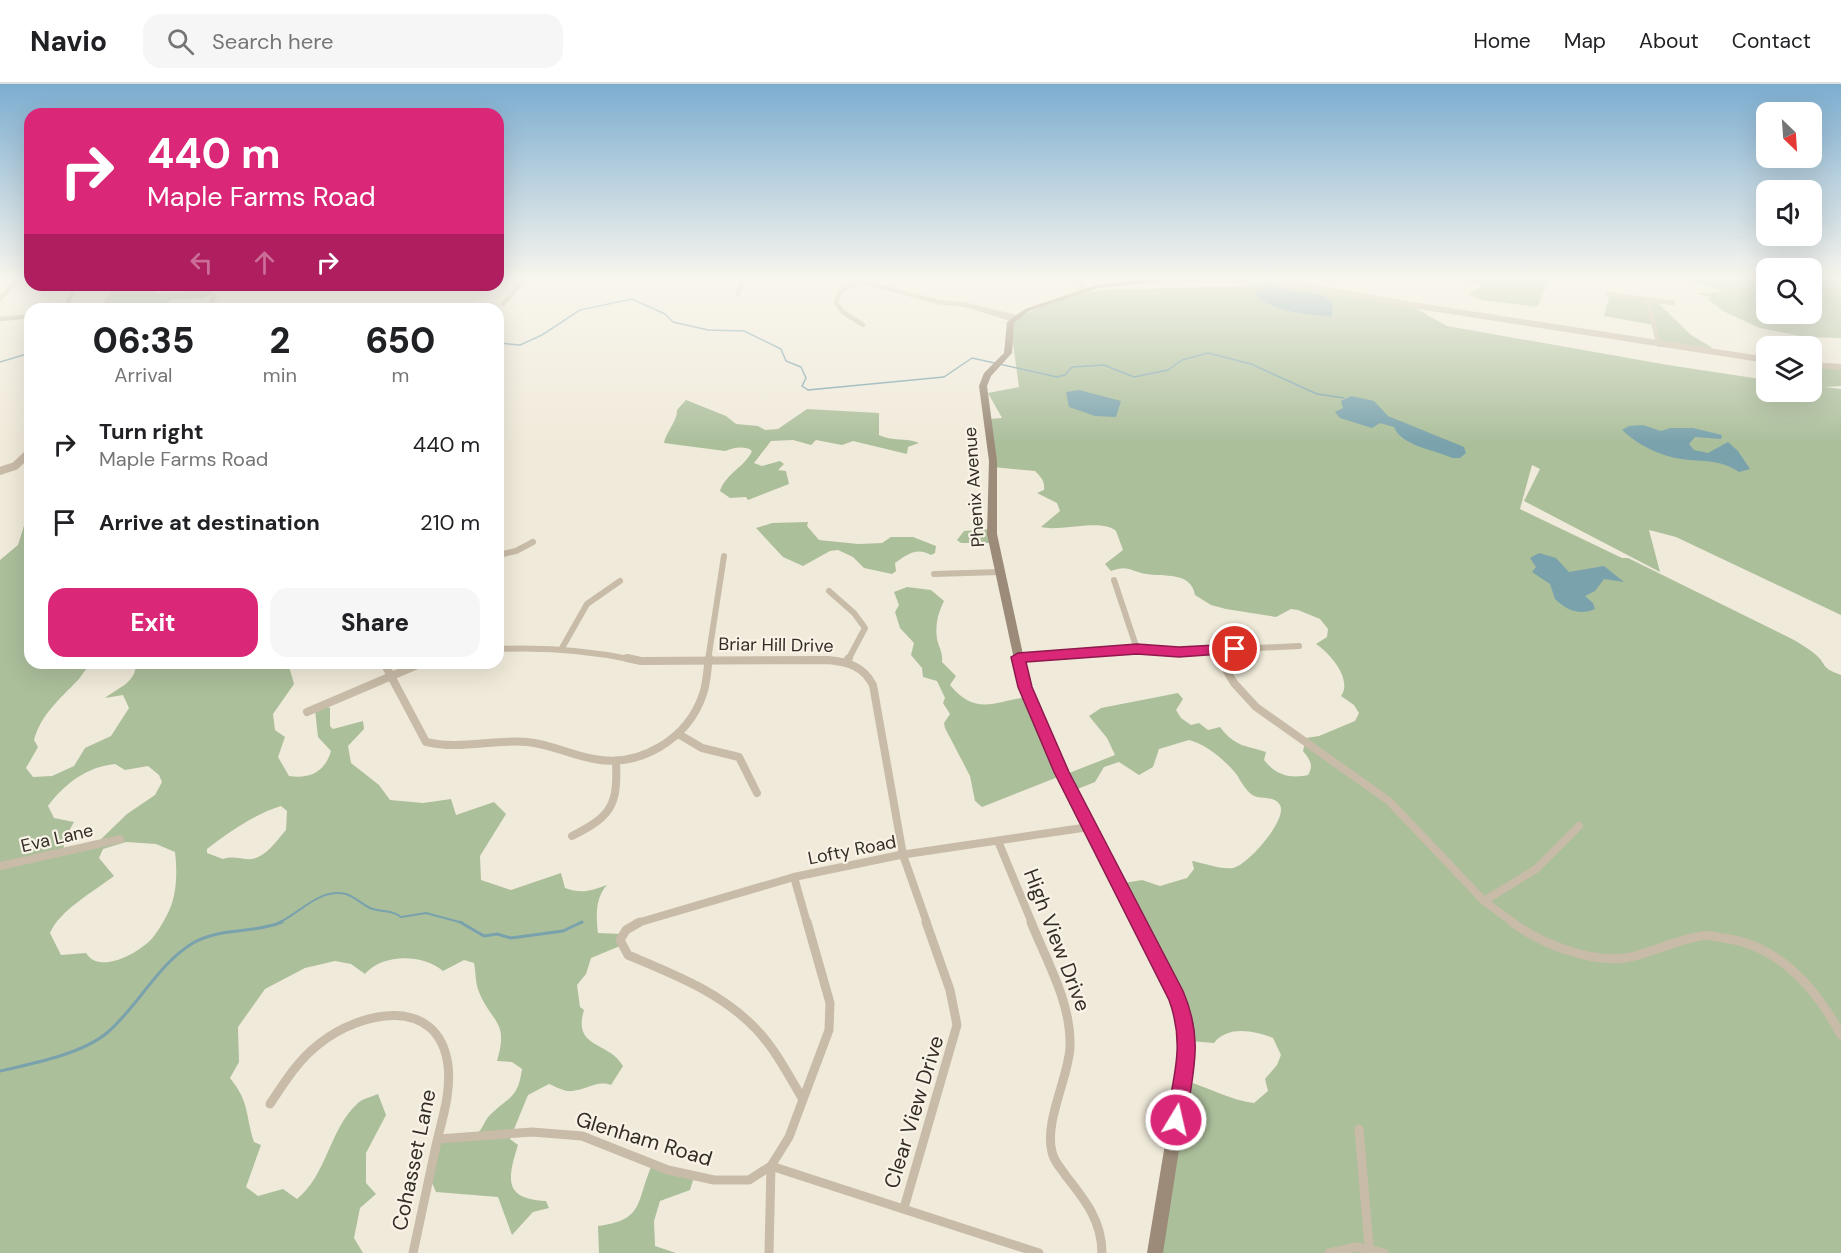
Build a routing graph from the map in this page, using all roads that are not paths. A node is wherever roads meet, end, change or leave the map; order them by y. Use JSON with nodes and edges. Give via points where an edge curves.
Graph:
{"nodes":[{"id":1,"x":1008,"y":334,"type":"edge"},
{"id":2,"x":1590,"y":334,"type":"edge"},
{"id":3,"x":1656,"y":334,"type":"edge"},
{"id":4,"x":1659,"y":345,"type":"junction"},
{"id":5,"x":1756,"y":358,"type":"edge"},
{"id":6,"x":1822,"y":365,"type":"edge"},
{"id":7,"x":1841,"y":368,"type":"edge"},
{"id":8,"x":24,"y":458,"type":"edge"},
{"id":9,"x":0,"y":471,"type":"edge"},
{"id":10,"x":533,"y":542,"type":"dead end"},
{"id":11,"x":504,"y":554,"type":"edge"},
{"id":12,"x":724,"y":556,"type":"dead end"},
{"id":13,"x":1000,"y":572,"type":"junction"},
{"id":14,"x":934,"y":574,"type":"dead end"},
{"id":15,"x":1114,"y":580,"type":"dead end"},
{"id":16,"x":620,"y":581,"type":"dead end"},
{"id":17,"x":829,"y":591,"type":"dead end"},
{"id":18,"x":1299,"y":646,"type":"dead end"},
{"id":19,"x":562,"y":648,"type":"junction"},
{"id":20,"x":504,"y":649,"type":"edge"},
{"id":21,"x":1137,"y":649,"type":"junction"},
{"id":22,"x":1214,"y":650,"type":"junction"},
{"id":23,"x":1018,"y":657,"type":"junction"},
{"id":24,"x":709,"y":659,"type":"junction"},
{"id":25,"x":846,"y":662,"type":"junction"},
{"id":26,"x":386,"y":669,"type":"edge"},
{"id":27,"x":408,"y":669,"type":"edge"},
{"id":28,"x":389,"y":677,"type":"junction"},
{"id":29,"x":307,"y":712,"type":"dead end"},
{"id":30,"x":680,"y":735,"type":"junction"},
{"id":31,"x":616,"y":761,"type":"junction"},
{"id":32,"x":757,"y":793,"type":"dead end"},
{"id":33,"x":1579,"y":826,"type":"dead end"},
{"id":34,"x":1089,"y":827,"type":"junction"},
{"id":35,"x":572,"y":836,"type":"dead end"},
{"id":36,"x":120,"y":839,"type":"dead end"},
{"id":37,"x":998,"y":841,"type":"junction"},
{"id":38,"x":903,"y":855,"type":"junction"},
{"id":39,"x":0,"y":866,"type":"edge"},
{"id":40,"x":794,"y":877,"type":"junction"},
{"id":41,"x":1484,"y":901,"type":"junction"},
{"id":42,"x":1841,"y":1035,"type":"edge"},
{"id":43,"x":802,"y":1098,"type":"junction"},
{"id":44,"x":270,"y":1104,"type":"dead end"},
{"id":45,"x":1359,"y":1129,"type":"dead end"},
{"id":46,"x":438,"y":1138,"type":"junction"},
{"id":47,"x":771,"y":1166,"type":"junction"},
{"id":48,"x":904,"y":1208,"type":"junction"},
{"id":49,"x":1369,"y":1246,"type":"junction"},
{"id":50,"x":413,"y":1253,"type":"edge"},
{"id":51,"x":769,"y":1253,"type":"edge"},
{"id":52,"x":1039,"y":1253,"type":"edge"},
{"id":53,"x":1102,"y":1253,"type":"edge"},
{"id":54,"x":1155,"y":1253,"type":"edge"},
{"id":55,"x":1329,"y":1253,"type":"edge"},
{"id":56,"x":1384,"y":1253,"type":"edge"}],
"edges":[{"from":1,"to":13,"type":"main road","name":"Phenix Avenue","via":[[1009,352],[987,375],[983,386],[993,460],[992,534]]},
{"from":2,"to":4,"type":"street"},
{"from":3,"to":4,"type":"street"},
{"from":4,"to":5,"type":"street"},
{"from":6,"to":7,"type":"street"},
{"from":8,"to":9,"type":"street"},
{"from":10,"to":11,"type":"street"},
{"from":12,"to":24,"type":"street"},
{"from":13,"to":14,"type":"street"},
{"from":13,"to":23,"type":"main road","name":"Phenix Avenue"},
{"from":15,"to":21,"type":"street"},
{"from":16,"to":19,"type":"street","via":[[587,604]]},
{"from":17,"to":25,"type":"street","via":[[854,613],[864,628]]},
{"from":18,"to":22,"type":"street"},
{"from":19,"to":20,"type":"street","name":"Briar Hill Drive"},
{"from":19,"to":24,"type":"street","name":"Briar Hill Drive","via":[[634,661]]},
{"from":21,"to":22,"type":"street"},
{"from":21,"to":23,"type":"street"},
{"from":22,"to":41,"type":"street","via":[[1249,701],[1389,801]]},
{"from":23,"to":34,"type":"main road","name":"Phenix Avenue","via":[[1036,714]]},
{"from":24,"to":25,"type":"street","name":"Briar Hill Drive"},
{"from":24,"to":30,"type":"street","via":[[698,709]]},
{"from":25,"to":38,"type":"street","name":"Briar Hill Drive","via":[[863,669],[873,685]]},
{"from":26,"to":28,"type":"street"},
{"from":27,"to":28,"type":"street"},
{"from":28,"to":29,"type":"street"},
{"from":28,"to":31,"type":"street","via":[[426,742],[446,746],[527,742]]},
{"from":30,"to":31,"type":"street","via":[[648,753]]},
{"from":30,"to":32,"type":"street","via":[[702,748],[739,757]]},
{"from":31,"to":35,"type":"street","via":[[616,801],[612,810],[602,821]]},
{"from":33,"to":41,"type":"street","via":[[1555,855],[1531,874]]},
{"from":34,"to":37,"type":"street","name":"Lofty Road"},
{"from":34,"to":54,"type":"main road","name":"Phenix Avenue","via":[[1177,997],[1187,1024],[1187,1053]]},
{"from":36,"to":39,"type":"street","name":"Eva Lane"},
{"from":37,"to":38,"type":"street","name":"Lofty Road"},
{"from":37,"to":53,"type":"street","name":"High View Drive","via":[[1069,1015],[1070,1050],[1054,1117],[1051,1150],[1094,1213]]},
{"from":38,"to":40,"type":"street","name":"Lofty Road"},
{"from":38,"to":48,"type":"street","name":"Clear View Drive","via":[[950,990],[957,1025]]},
{"from":40,"to":43,"type":"street","via":[[830,1003],[826,1043]]},
{"from":40,"to":43,"type":"street","name":"Lofty Road","via":[[645,919],[626,930],[620,940],[628,955],[688,981],[747,1020],[786,1069]]},
{"from":41,"to":42,"type":"street","via":[[1553,946],[1609,959],[1630,957],[1703,935],[1760,947],[1806,981]]},
{"from":43,"to":47,"type":"street","via":[[790,1139]]},
{"from":44,"to":46,"type":"street","name":"Cohasset Lane","via":[[301,1061],[327,1038],[354,1024],[410,1016],[429,1025],[445,1049],[449,1072]]},
{"from":45,"to":49,"type":"street"},
{"from":46,"to":47,"type":"street","name":"Glenham Road","via":[[532,1132],[582,1136],[668,1170],[714,1179],[749,1180]]},
{"from":46,"to":50,"type":"street","name":"Cohasset Lane"},
{"from":47,"to":48,"type":"street"},
{"from":47,"to":51,"type":"street"},
{"from":48,"to":52,"type":"street"},
{"from":49,"to":55,"type":"street"},
{"from":49,"to":56,"type":"street"}]}
